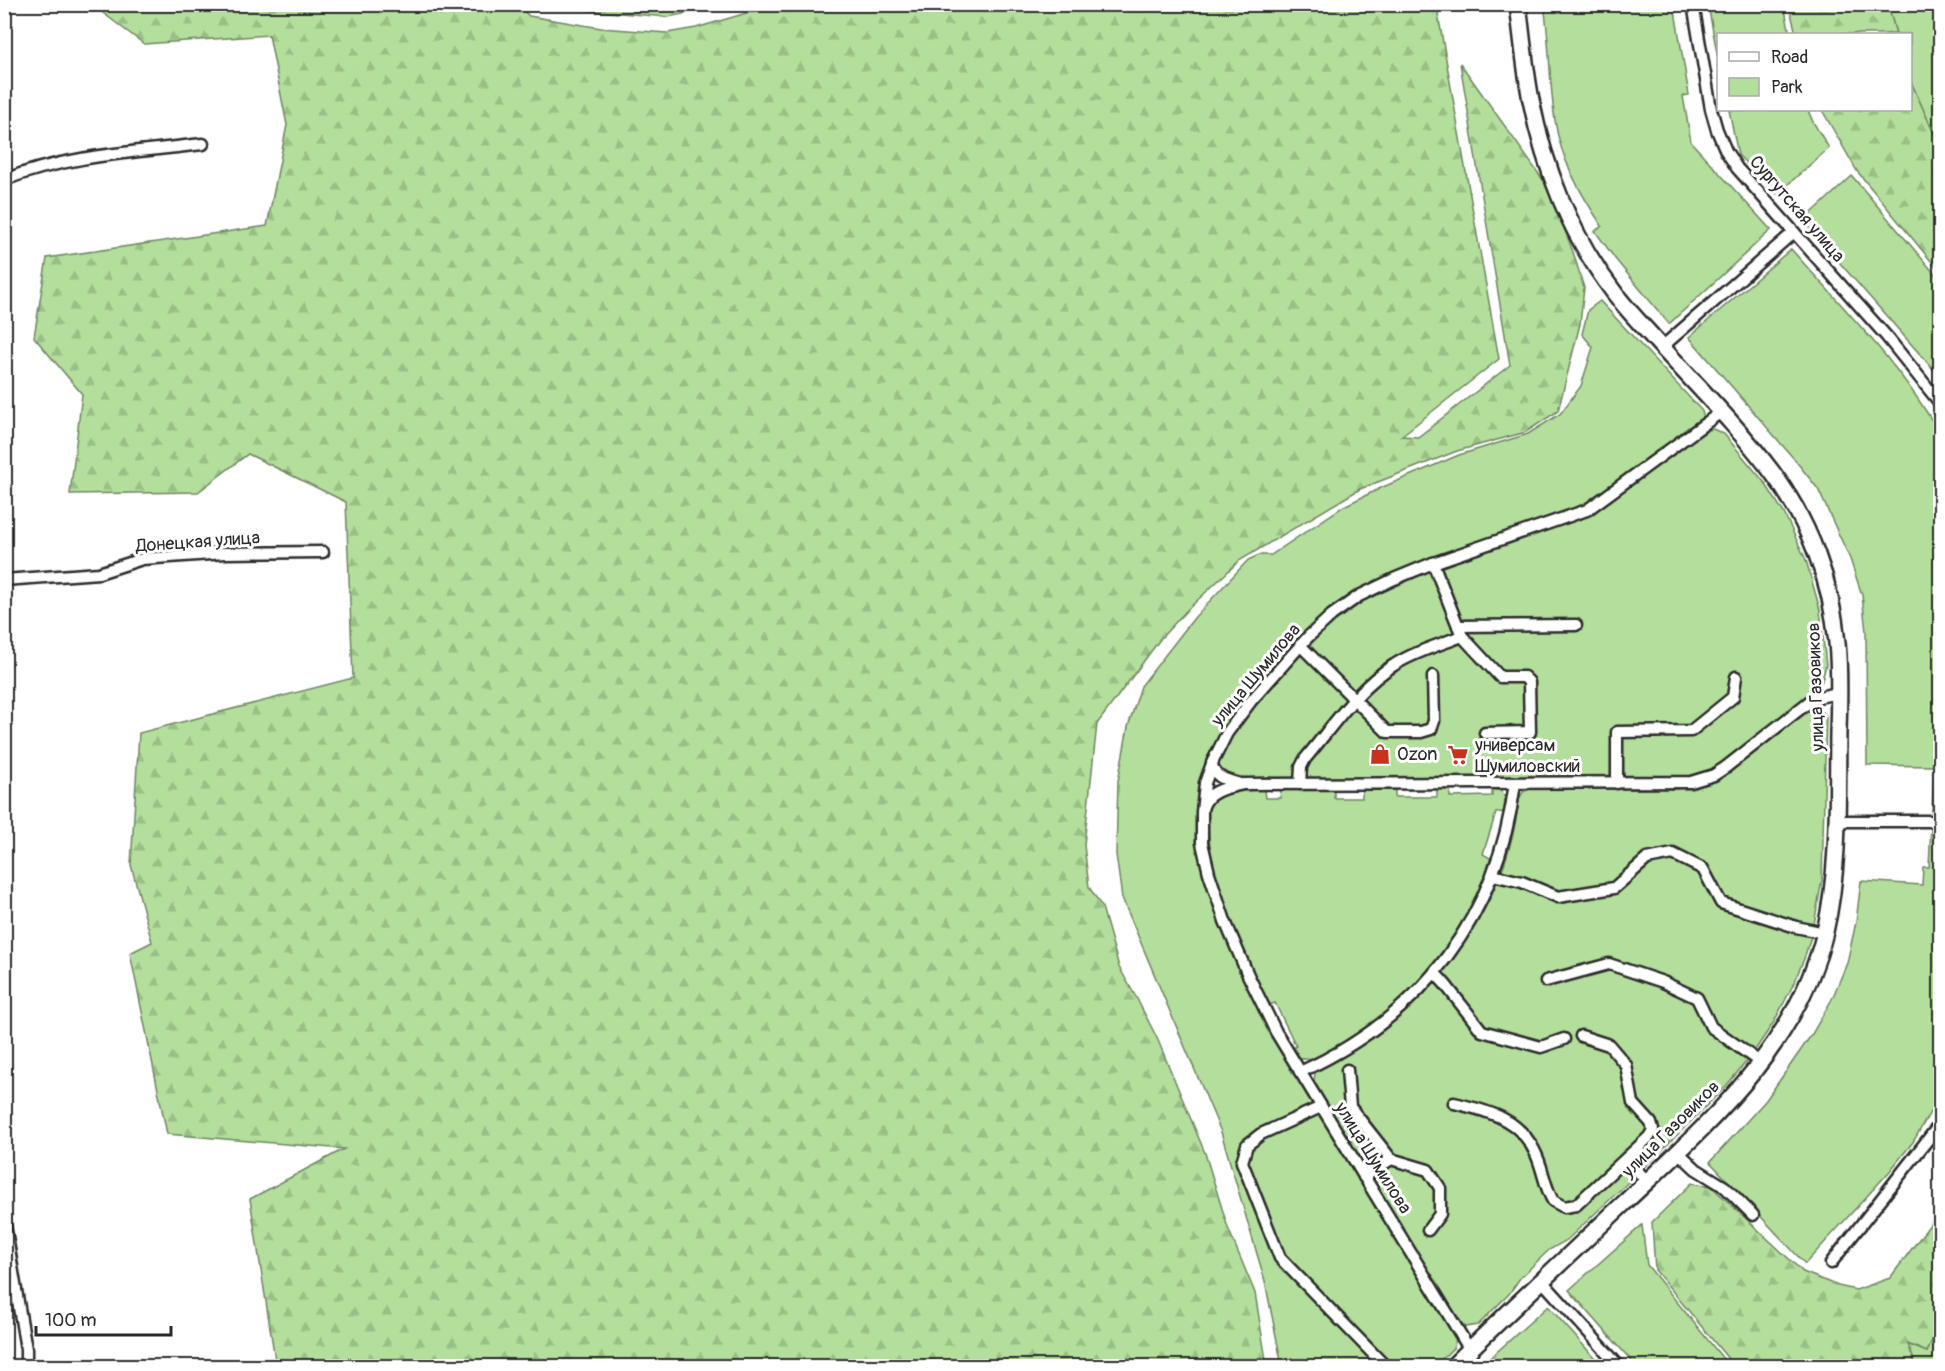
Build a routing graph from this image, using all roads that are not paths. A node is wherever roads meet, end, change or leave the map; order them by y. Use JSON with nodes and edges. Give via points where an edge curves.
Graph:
{"nodes":[{"id":1,"x":1518,"y":4,"type":"edge"},
{"id":2,"x":1693,"y":4,"type":"edge"},
{"id":3,"x":203,"y":144,"type":"dead end"},
{"id":4,"x":4,"y":180,"type":"edge"},
{"id":5,"x":1794,"y":232,"type":"junction"},
{"id":6,"x":1662,"y":347,"type":"junction"},
{"id":7,"x":1941,"y":403,"type":"edge"},
{"id":8,"x":1721,"y":412,"type":"junction"},
{"id":9,"x":323,"y":552,"type":"dead end"},
{"id":10,"x":1433,"y":563,"type":"junction"},
{"id":11,"x":4,"y":580,"type":"edge"},
{"id":12,"x":1576,"y":625,"type":"dead end"},
{"id":13,"x":1458,"y":626,"type":"junction"},
{"id":14,"x":1462,"y":636,"type":"junction"},
{"id":15,"x":1300,"y":645,"type":"junction"},
{"id":16,"x":1433,"y":676,"type":"dead end"},
{"id":17,"x":1736,"y":677,"type":"dead end"},
{"id":18,"x":1838,"y":693,"type":"junction"},
{"id":19,"x":1354,"y":701,"type":"junction"},
{"id":20,"x":1485,"y":733,"type":"dead end"},
{"id":21,"x":1213,"y":761,"type":"junction"},
{"id":22,"x":1220,"y":777,"type":"junction"},
{"id":23,"x":1205,"y":783,"type":"junction"},
{"id":24,"x":1515,"y":783,"type":"junction"},
{"id":25,"x":1617,"y":783,"type":"junction"},
{"id":26,"x":1243,"y":784,"type":"junction"},
{"id":27,"x":1300,"y":784,"type":"junction"},
{"id":28,"x":1220,"y":790,"type":"junction"},
{"id":29,"x":1202,"y":812,"type":"junction"},
{"id":30,"x":1836,"y":821,"type":"junction"},
{"id":31,"x":1941,"y":821,"type":"edge"},
{"id":32,"x":1493,"y":875,"type":"junction"},
{"id":33,"x":1824,"y":933,"type":"junction"},
{"id":34,"x":1435,"y":973,"type":"junction"},
{"id":35,"x":1546,"y":981,"type":"dead end"},
{"id":36,"x":1581,"y":1036,"type":"dead end"},
{"id":37,"x":1564,"y":1039,"type":"dead end"},
{"id":38,"x":1761,"y":1063,"type":"junction"},
{"id":39,"x":1347,"y":1070,"type":"dead end"},
{"id":40,"x":1300,"y":1071,"type":"junction"},
{"id":41,"x":1454,"y":1103,"type":"dead end"},
{"id":42,"x":1322,"y":1107,"type":"junction"},
{"id":43,"x":1941,"y":1124,"type":"edge"},
{"id":44,"x":1678,"y":1152,"type":"junction"},
{"id":45,"x":1391,"y":1159,"type":"junction"},
{"id":46,"x":1626,"y":1160,"type":"junction"},
{"id":47,"x":1364,"y":1177,"type":"junction"},
{"id":48,"x":1647,"y":1181,"type":"junction"},
{"id":49,"x":1753,"y":1215,"type":"dead end"},
{"id":50,"x":4,"y":1219,"type":"edge"},
{"id":51,"x":1428,"y":1230,"type":"dead end"},
{"id":52,"x":1831,"y":1263,"type":"dead end"},
{"id":53,"x":1542,"y":1281,"type":"junction"},
{"id":54,"x":1470,"y":1350,"type":"junction"},
{"id":55,"x":26,"y":1366,"type":"edge"},
{"id":56,"x":1385,"y":1366,"type":"edge"},
{"id":57,"x":1453,"y":1366,"type":"edge"},
{"id":58,"x":1619,"y":1366,"type":"edge"}],
"edges":[{"from":1,"to":6,"type":"street","name":"улица Газовиков","via":[[1536,121],[1566,210],[1613,292]]},
{"from":2,"to":5,"type":"street","name":"Сургутская улица","via":[[1711,109],[1726,151]]},
{"from":3,"to":4,"type":"street","via":[[88,158],[33,169]]},
{"from":5,"to":6,"type":"street"},
{"from":5,"to":7,"type":"street","name":"Сургутская улица"},
{"from":6,"to":8,"type":"street","name":"улица Газовиков"},
{"from":8,"to":10,"type":"street","name":"улица Шумилова","via":[[1587,510]]},
{"from":8,"to":18,"type":"street","name":"улица Газовиков","via":[[1772,472],[1811,539],[1832,608]]},
{"from":9,"to":11,"type":"street","name":"Донецкая улица","via":[[142,559],[99,573]]},
{"from":10,"to":13,"type":"street"},
{"from":10,"to":15,"type":"street","name":"улица Шумилова","via":[[1359,596]]},
{"from":12,"to":13,"type":"street"},
{"from":13,"to":14,"type":"street"},
{"from":14,"to":19,"type":"street","via":[[1396,664]]},
{"from":14,"to":20,"type":"street","via":[[1500,676],[1524,677],[1530,686],[1530,732]]},
{"from":15,"to":19,"type":"street"},
{"from":15,"to":21,"type":"street","name":"улица Шумилова","via":[[1251,701]]},
{"from":16,"to":19,"type":"street","via":[[1434,721],[1427,731],[1388,732]]},
{"from":17,"to":25,"type":"street","via":[[1733,697],[1691,731],[1617,732]]},
{"from":18,"to":25,"type":"street","via":[[1814,698],[1726,767],[1703,780]]},
{"from":18,"to":30,"type":"street","name":"улица Газовиков"},
{"from":19,"to":27,"type":"street","via":[[1305,759]]},
{"from":21,"to":22,"type":"street","via":[[1213,770]]},
{"from":21,"to":23,"type":"street","name":"улица Шумилова"},
{"from":22,"to":23,"type":"street"},
{"from":22,"to":26,"type":"street"},
{"from":23,"to":28,"type":"street"},
{"from":23,"to":29,"type":"street","name":"улица Шумилова"},
{"from":24,"to":25,"type":"street"},
{"from":24,"to":27,"type":"street"},
{"from":24,"to":32,"type":"street"},
{"from":26,"to":27,"type":"street"},
{"from":26,"to":28,"type":"street"},
{"from":28,"to":29,"type":"street","via":[[1207,798]]},
{"from":29,"to":40,"type":"street","name":"улица Шумилова","via":[[1202,843],[1225,921],[1276,1032]]},
{"from":30,"to":31,"type":"street"},
{"from":30,"to":33,"type":"street","name":"улица Газовиков","via":[[1834,881]]},
{"from":32,"to":33,"type":"street","via":[[1558,897],[1614,888],[1647,859],[1672,854],[1703,869],[1721,903]]},
{"from":32,"to":34,"type":"street","via":[[1470,924]]},
{"from":33,"to":38,"type":"street","name":"улица Газовиков","via":[[1804,992]]},
{"from":34,"to":37,"type":"street","via":[[1482,1031],[1540,1047]]},
{"from":34,"to":40,"type":"street","via":[[1372,1031],[1337,1054]]},
{"from":35,"to":38,"type":"street","via":[[1609,964],[1663,982],[1696,998],[1711,1027]]},
{"from":36,"to":46,"type":"street","via":[[1609,1045],[1626,1065],[1633,1103],[1652,1126],[1651,1135]]},
{"from":38,"to":44,"type":"street","name":"улица Газовиков"},
{"from":39,"to":45,"type":"street","via":[[1350,1107]]},
{"from":40,"to":42,"type":"street","name":"улица Шумилова"},
{"from":41,"to":46,"type":"street","via":[[1490,1112],[1515,1125],[1535,1151],[1551,1197],[1560,1206],[1579,1203]]},
{"from":42,"to":47,"type":"street","name":"улица Шумилова"},
{"from":42,"to":56,"type":"street","via":[[1261,1134],[1247,1145],[1242,1162],[1280,1258]]},
{"from":43,"to":52,"type":"street"},
{"from":44,"to":48,"type":"street","name":"улица Газовиков"},
{"from":44,"to":49,"type":"street","via":[[1725,1187]]},
{"from":45,"to":47,"type":"street"},
{"from":45,"to":51,"type":"street","via":[[1428,1170],[1440,1188],[1440,1214]]},
{"from":46,"to":48,"type":"street"},
{"from":47,"to":54,"type":"street","name":"улица Шумилова"},
{"from":48,"to":53,"type":"street","name":"улица Газовиков"},
{"from":50,"to":55,"type":"street"},
{"from":53,"to":54,"type":"street","name":"улица Газовиков"},
{"from":53,"to":58,"type":"street"},
{"from":54,"to":57,"type":"street","name":"улица Газовиков"}]}
